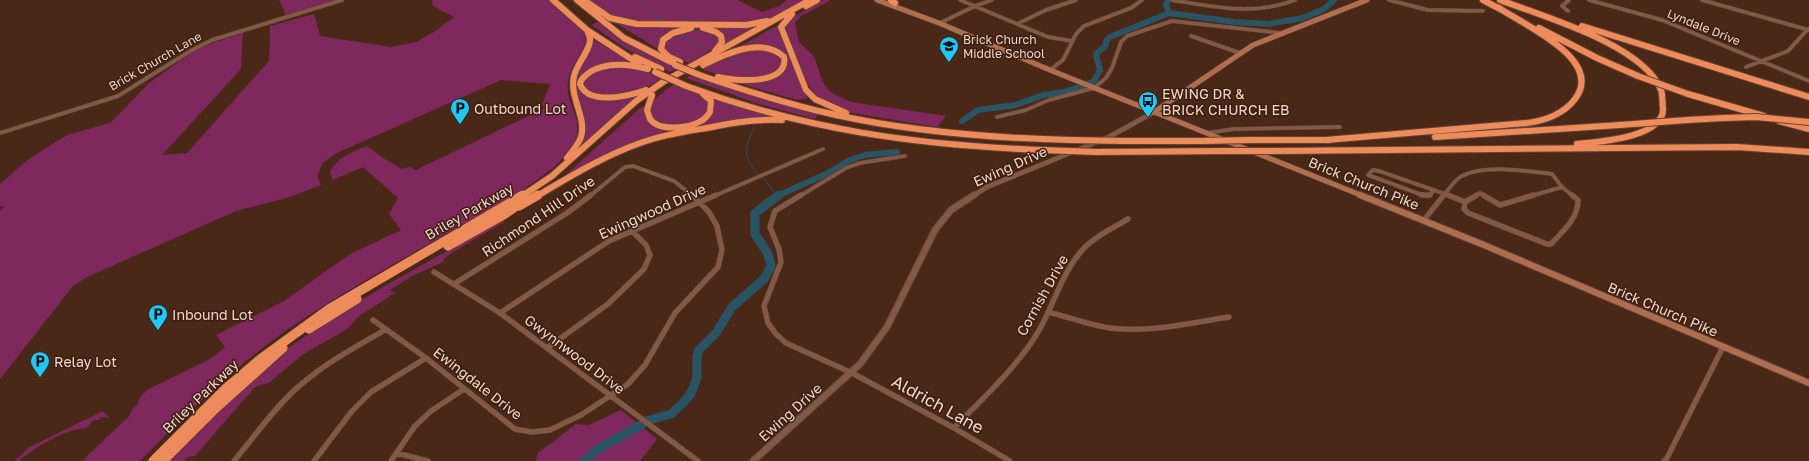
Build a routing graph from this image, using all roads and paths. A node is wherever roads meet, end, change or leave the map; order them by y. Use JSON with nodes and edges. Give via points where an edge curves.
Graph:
{"nodes":[{"id":1,"x":342,"y":0,"type":"edge"},
{"id":2,"x":553,"y":0,"type":"edge"},
{"id":3,"x":560,"y":0,"type":"edge"},
{"id":4,"x":577,"y":0,"type":"edge"},
{"id":5,"x":584,"y":0,"type":"edge"},
{"id":6,"x":810,"y":0,"type":"edge"},
{"id":7,"x":817,"y":0,"type":"edge"},
{"id":8,"x":879,"y":0,"type":"edge"},
{"id":9,"x":887,"y":0,"type":"edge"},
{"id":10,"x":960,"y":0,"type":"edge"},
{"id":11,"x":992,"y":0,"type":"edge"},
{"id":12,"x":1076,"y":0,"type":"edge"},
{"id":13,"x":1142,"y":0,"type":"edge"},
{"id":14,"x":1172,"y":0,"type":"edge"},
{"id":15,"x":1202,"y":0,"type":"edge"},
{"id":16,"x":1295,"y":0,"type":"edge"},
{"id":17,"x":1367,"y":0,"type":"edge"},
{"id":18,"x":1389,"y":0,"type":"edge"},
{"id":19,"x":1483,"y":0,"type":"edge"},
{"id":20,"x":1500,"y":0,"type":"edge"},
{"id":21,"x":1506,"y":0,"type":"edge"},
{"id":22,"x":1569,"y":0,"type":"edge"},
{"id":23,"x":1589,"y":0,"type":"edge"},
{"id":24,"x":1702,"y":0,"type":"edge"},
{"id":25,"x":893,"y":2,"type":"edge"},
{"id":26,"x":1202,"y":4,"type":"junction"},
{"id":27,"x":975,"y":6,"type":"junction"},
{"id":28,"x":595,"y":8,"type":"junction"},
{"id":29,"x":1499,"y":8,"type":"junction"},
{"id":30,"x":908,"y":11,"type":"junction"},
{"id":31,"x":1483,"y":11,"type":"dead end"},
{"id":32,"x":1568,"y":11,"type":"dead end"},
{"id":33,"x":792,"y":12,"type":"junction"},
{"id":34,"x":940,"y":24,"type":"junction"},
{"id":35,"x":1017,"y":24,"type":"junction"},
{"id":36,"x":1808,"y":29,"type":"edge"},
{"id":37,"x":587,"y":30,"type":"junction"},
{"id":38,"x":1282,"y":33,"type":"junction"},
{"id":39,"x":1191,"y":36,"type":"dead end"},
{"id":40,"x":1072,"y":41,"type":"junction"},
{"id":41,"x":1240,"y":53,"type":"junction"},
{"id":42,"x":670,"y":58,"type":"junction"},
{"id":43,"x":1764,"y":61,"type":"junction"},
{"id":44,"x":678,"y":63,"type":"junction"},
{"id":45,"x":700,"y":64,"type":"junction"},
{"id":46,"x":1746,"y":67,"type":"dead end"},
{"id":47,"x":655,"y":70,"type":"junction"},
{"id":48,"x":1050,"y":70,"type":"junction"},
{"id":49,"x":704,"y":75,"type":"junction"},
{"id":50,"x":713,"y":76,"type":"junction"},
{"id":51,"x":1809,"y":81,"type":"edge"},
{"id":52,"x":663,"y":82,"type":"junction"},
{"id":53,"x":690,"y":86,"type":"junction"},
{"id":54,"x":1092,"y":87,"type":"junction"},
{"id":55,"x":652,"y":95,"type":"junction"},
{"id":56,"x":1809,"y":97,"type":"edge"},
{"id":57,"x":1154,"y":112,"type":"junction"},
{"id":58,"x":846,"y":113,"type":"junction"},
{"id":59,"x":997,"y":117,"type":"dead end"},
{"id":60,"x":1809,"y":122,"type":"edge"},
{"id":61,"x":810,"y":124,"type":"junction"},
{"id":62,"x":1340,"y":127,"type":"dead end"},
{"id":63,"x":1809,"y":129,"type":"edge"},
{"id":64,"x":0,"y":133,"type":"edge"},
{"id":65,"x":1206,"y":133,"type":"junction"},
{"id":66,"x":1039,"y":140,"type":"junction"},
{"id":67,"x":1326,"y":140,"type":"junction"},
{"id":68,"x":1003,"y":148,"type":"junction"},
{"id":69,"x":823,"y":149,"type":"dead end"},
{"id":70,"x":1514,"y":149,"type":"junction"},
{"id":71,"x":1809,"y":152,"type":"edge"},
{"id":72,"x":905,"y":156,"type":"dead end"},
{"id":73,"x":633,"y":166,"type":"joint"},
{"id":74,"x":1562,"y":187,"type":"junction"},
{"id":75,"x":1434,"y":190,"type":"junction"},
{"id":76,"x":1446,"y":194,"type":"junction"},
{"id":77,"x":700,"y":202,"type":"junction"},
{"id":78,"x":1465,"y":202,"type":"junction"},
{"id":79,"x":511,"y":203,"type":"junction"},
{"id":80,"x":505,"y":214,"type":"junction"},
{"id":81,"x":1128,"y":219,"type":"dead end"},
{"id":82,"x":1424,"y":220,"type":"junction"},
{"id":83,"x":632,"y":231,"type":"junction"},
{"id":84,"x":434,"y":272,"type":"dead end"},
{"id":85,"x":454,"y":284,"type":"junction"},
{"id":86,"x":1048,"y":312,"type":"junction"},
{"id":87,"x":500,"y":313,"type":"junction"},
{"id":88,"x":1229,"y":317,"type":"dead end"},
{"id":89,"x":373,"y":320,"type":"dead end"},
{"id":90,"x":385,"y":330,"type":"junction"},
{"id":91,"x":1723,"y":347,"type":"junction"},
{"id":92,"x":547,"y":348,"type":"junction"},
{"id":93,"x":426,"y":358,"type":"junction"},
{"id":94,"x":852,"y":373,"type":"junction"},
{"id":95,"x":1809,"y":383,"type":"edge"},
{"id":96,"x":464,"y":389,"type":"junction"},
{"id":97,"x":612,"y":396,"type":"junction"},
{"id":98,"x":954,"y":428,"type":"junction"},
{"id":99,"x":396,"y":453,"type":"junction"},
{"id":100,"x":153,"y":461,"type":"edge"},
{"id":101,"x":164,"y":461,"type":"edge"},
{"id":102,"x":234,"y":461,"type":"edge"},
{"id":103,"x":314,"y":461,"type":"edge"},
{"id":104,"x":391,"y":461,"type":"edge"},
{"id":105,"x":428,"y":461,"type":"edge"},
{"id":106,"x":698,"y":461,"type":"edge"},
{"id":107,"x":753,"y":461,"type":"edge"},
{"id":108,"x":1010,"y":461,"type":"edge"},
{"id":109,"x":1664,"y":461,"type":"edge"}],
"edges":[{"from":1,"to":64,"type":"street","name":"Brick Church Lane","via":[[212,40],[118,96]]},
{"from":2,"to":37,"type":"highway"},
{"from":3,"to":47,"type":"highway","via":[[601,34]]},
{"from":4,"to":44,"type":"highway","via":[[624,38]]},
{"from":5,"to":28,"type":"highway"},
{"from":6,"to":33,"type":"highway","name":"Briley Parkway"},
{"from":7,"to":33,"type":"highway","name":"Briley Parkway"},
{"from":8,"to":30,"type":"main road","name":"Brick Church Pike"},
{"from":9,"to":25,"type":"main road","name":"Brick Church Pike"},
{"from":10,"to":27,"type":"street"},
{"from":11,"to":27,"type":"street"},
{"from":12,"to":35,"type":"street","via":[[1046,10]]},
{"from":13,"to":40,"type":"street","via":[[1131,8],[1084,26]]},
{"from":14,"to":26,"type":"street"},
{"from":15,"to":26,"type":"street"},
{"from":16,"to":26,"type":"street","via":[[1269,8],[1251,10]]},
{"from":17,"to":38,"type":"main road","name":"Ewing Drive"},
{"from":18,"to":31,"type":"street","via":[[1428,10]]},
{"from":19,"to":29,"type":"highway"},
{"from":20,"to":70,"type":"highway","via":[[1586,33],[1621,50],[1653,76],[1664,96],[1661,118],[1651,127],[1633,135],[1608,141]]},
{"from":21,"to":56,"type":"highway","via":[[1552,17]]},
{"from":22,"to":32,"type":"street","via":[[1562,6]]},
{"from":23,"to":43,"type":"street","name":"Lyndale Drive","via":[[1662,20]]},
{"from":24,"to":36,"type":"street"},
{"from":25,"to":30,"type":"main road","name":"Brick Church Pike"},
{"from":27,"to":34,"type":"street"},
{"from":27,"to":35,"type":"street"},
{"from":28,"to":33,"type":"highway","via":[[621,22],[665,24],[751,24]]},
{"from":28,"to":42,"type":"highway","via":[[627,34]]},
{"from":29,"to":63,"type":"highway","bridge":true,"via":[[1638,76],[1688,94]]},
{"from":29,"to":67,"type":"highway","via":[[1545,37],[1572,58],[1582,79],[1580,94],[1571,105],[1547,119],[1527,123]]},
{"from":30,"to":34,"type":"main road","name":"Brick Church Pike"},
{"from":33,"to":45,"type":"highway","name":"Briley Parkway"},
{"from":33,"to":58,"type":"highway","via":[[782,27],[806,90],[822,103]]},
{"from":34,"to":48,"type":"main road","name":"Brick Church Pike"},
{"from":35,"to":40,"type":"street","via":[[1048,37]]},
{"from":36,"to":43,"type":"street","via":[[1788,50]]},
{"from":37,"to":47,"type":"highway"},
{"from":37,"to":79,"type":"highway","via":[[589,44],[572,82],[582,123],[580,139],[564,161]]},
{"from":38,"to":41,"type":"main road","name":"Ewing Drive"},
{"from":38,"to":54,"type":"street","via":[[1172,21],[1127,36],[1121,42],[1106,78]]},
{"from":39,"to":41,"type":"street"},
{"from":40,"to":48,"type":"street","via":[[1063,60]]},
{"from":41,"to":57,"type":"main road","name":"Ewing Drive"},
{"from":42,"to":44,"type":"highway"},
{"from":42,"to":45,"type":"highway","via":[[661,49],[661,44],[667,36],[698,28],[716,32],[722,38],[721,45]]},
{"from":43,"to":46,"type":"street"},
{"from":43,"to":51,"type":"street","name":"Lyndale Drive"},
{"from":44,"to":49,"type":"highway","bridge":true},
{"from":45,"to":50,"type":"highway","via":[[748,48],[776,51],[785,61],[778,72],[757,80],[736,81]]},
{"from":45,"to":52,"type":"highway","name":"Briley Parkway"},
{"from":45,"to":55,"type":"highway","name":"Briley Parkway"},
{"from":47,"to":52,"type":"highway","via":[[629,65],[603,67],[586,74],[580,84],[589,94],[611,98],[636,94]]},
{"from":47,"to":53,"type":"highway","bridge":true},
{"from":48,"to":54,"type":"main road","name":"Brick Church Pike"},
{"from":49,"to":50,"type":"highway"},
{"from":49,"to":66,"type":"highway","via":[[775,101],[859,120],[934,132]]},
{"from":50,"to":58,"type":"highway","via":[[776,97]]},
{"from":52,"to":79,"type":"highway","name":"Briley Parkway","via":[[636,101],[552,176]]},
{"from":53,"to":55,"type":"highway","via":[[709,98],[712,110],[704,120],[684,127],[667,127],[649,118],[646,107]]},
{"from":53,"to":61,"type":"highway"},
{"from":53,"to":68,"type":"highway","via":[[847,127],[921,139]]},
{"from":54,"to":57,"type":"main road","name":"Brick Church Pike"},
{"from":54,"to":59,"type":"street","via":[[1026,110]]},
{"from":55,"to":80,"type":"highway","name":"Briley Parkway","via":[[553,182]]},
{"from":57,"to":65,"type":"main road","name":"Brick Church Pike"},
{"from":57,"to":94,"type":"street","name":"Ewing Drive","via":[[1109,137],[987,187],[951,210],[926,244],[887,327]]},
{"from":58,"to":66,"type":"highway","via":[[930,127]]},
{"from":60,"to":67,"type":"highway","bridge":true,"via":[[1756,117],[1724,118],[1449,136]]},
{"from":61,"to":68,"type":"highway","via":[[907,141]]},
{"from":61,"to":80,"type":"highway","via":[[787,120],[757,120],[645,141],[614,154]]},
{"from":62,"to":65,"type":"street","via":[[1234,129]]},
{"from":65,"to":82,"type":"main road","name":"Brick Church Pike"},
{"from":66,"to":67,"type":"highway","bridge":true},
{"from":68,"to":70,"type":"highway","bridge":true,"via":[[1097,152]]},
{"from":69,"to":77,"type":"street","name":"Ewingwood Drive"},
{"from":70,"to":71,"type":"highway","via":[[1737,147]]},
{"from":72,"to":94,"type":"street","name":"Aldrich Lane","via":[[860,163],[846,168],[775,211],[770,227],[781,262],[764,302],[764,315],[770,328],[786,343]]},
{"from":73,"to":77,"type":"street","name":"Ewingdale Drive","via":[[674,180]]},
{"from":73,"to":85,"type":"street","name":"Richmond Hill Drive","via":[[625,167],[566,213]]},
{"from":74,"to":76,"type":"street","via":[[1552,174],[1492,170],[1460,176]]},
{"from":74,"to":78,"type":"street","via":[[1500,205],[1480,193]]},
{"from":74,"to":78,"type":"street","via":[[1578,200],[1579,205],[1567,227],[1551,244],[1468,213],[1464,209]]},
{"from":75,"to":75,"type":"street","via":[[1429,196],[1425,196],[1368,175],[1373,170],[1379,170]]},
{"from":75,"to":76,"type":"street"},
{"from":76,"to":78,"type":"street"},
{"from":76,"to":82,"type":"street"},
{"from":77,"to":83,"type":"street","name":"Ewingwood Drive"},
{"from":77,"to":97,"type":"street","name":"Ewingdale Drive","via":[[717,226],[722,250],[718,267],[675,314],[645,365],[628,384]]},
{"from":79,"to":100,"type":"highway","name":"Briley Parkway","via":[[329,309],[295,333],[225,389]]},
{"from":80,"to":101,"type":"highway","name":"Briley Parkway","via":[[353,301],[289,342],[213,411]]},
{"from":81,"to":86,"type":"street","name":"Cornish Drive","via":[[1099,236],[1080,252]]},
{"from":82,"to":91,"type":"main road","name":"Brick Church Pike"},
{"from":83,"to":87,"type":"street","name":"Ewingwood Drive","via":[[590,252]]},
{"from":83,"to":92,"type":"street","via":[[646,245],[650,255],[644,269],[608,304]]},
{"from":84,"to":85,"type":"street","name":"Gwynnwood Drive"},
{"from":85,"to":87,"type":"street","name":"Gwynnwood Drive"},
{"from":86,"to":88,"type":"street","via":[[1109,328],[1123,329],[1156,329]]},
{"from":86,"to":98,"type":"street","name":"Cornish Drive","via":[[1019,358]]},
{"from":87,"to":92,"type":"street","name":"Gwynnwood Drive"},
{"from":89,"to":90,"type":"street","name":"Ewingdale Drive"},
{"from":90,"to":93,"type":"street","name":"Ewingdale Drive"},
{"from":90,"to":102,"type":"street","via":[[335,359],[307,379],[282,404]]},
{"from":91,"to":95,"type":"main road","name":"Brick Church Pike"},
{"from":91,"to":109,"type":"street"},
{"from":92,"to":97,"type":"street","name":"Gwynnwood Drive"},
{"from":93,"to":96,"type":"street","name":"Ewingdale Drive"},
{"from":93,"to":103,"type":"street","via":[[371,392],[352,411]]},
{"from":94,"to":98,"type":"street","name":"Aldrich Lane"},
{"from":94,"to":107,"type":"street","name":"Ewing Drive"},
{"from":96,"to":97,"type":"street","name":"Ewingdale Drive","via":[[515,429],[532,432],[550,430]]},
{"from":96,"to":99,"type":"street","via":[[415,426]]},
{"from":97,"to":106,"type":"street","name":"Gwynnwood Drive"},
{"from":98,"to":108,"type":"street","name":"Aldrich Lane"},
{"from":99,"to":104,"type":"street"},
{"from":99,"to":105,"type":"street"}]}
